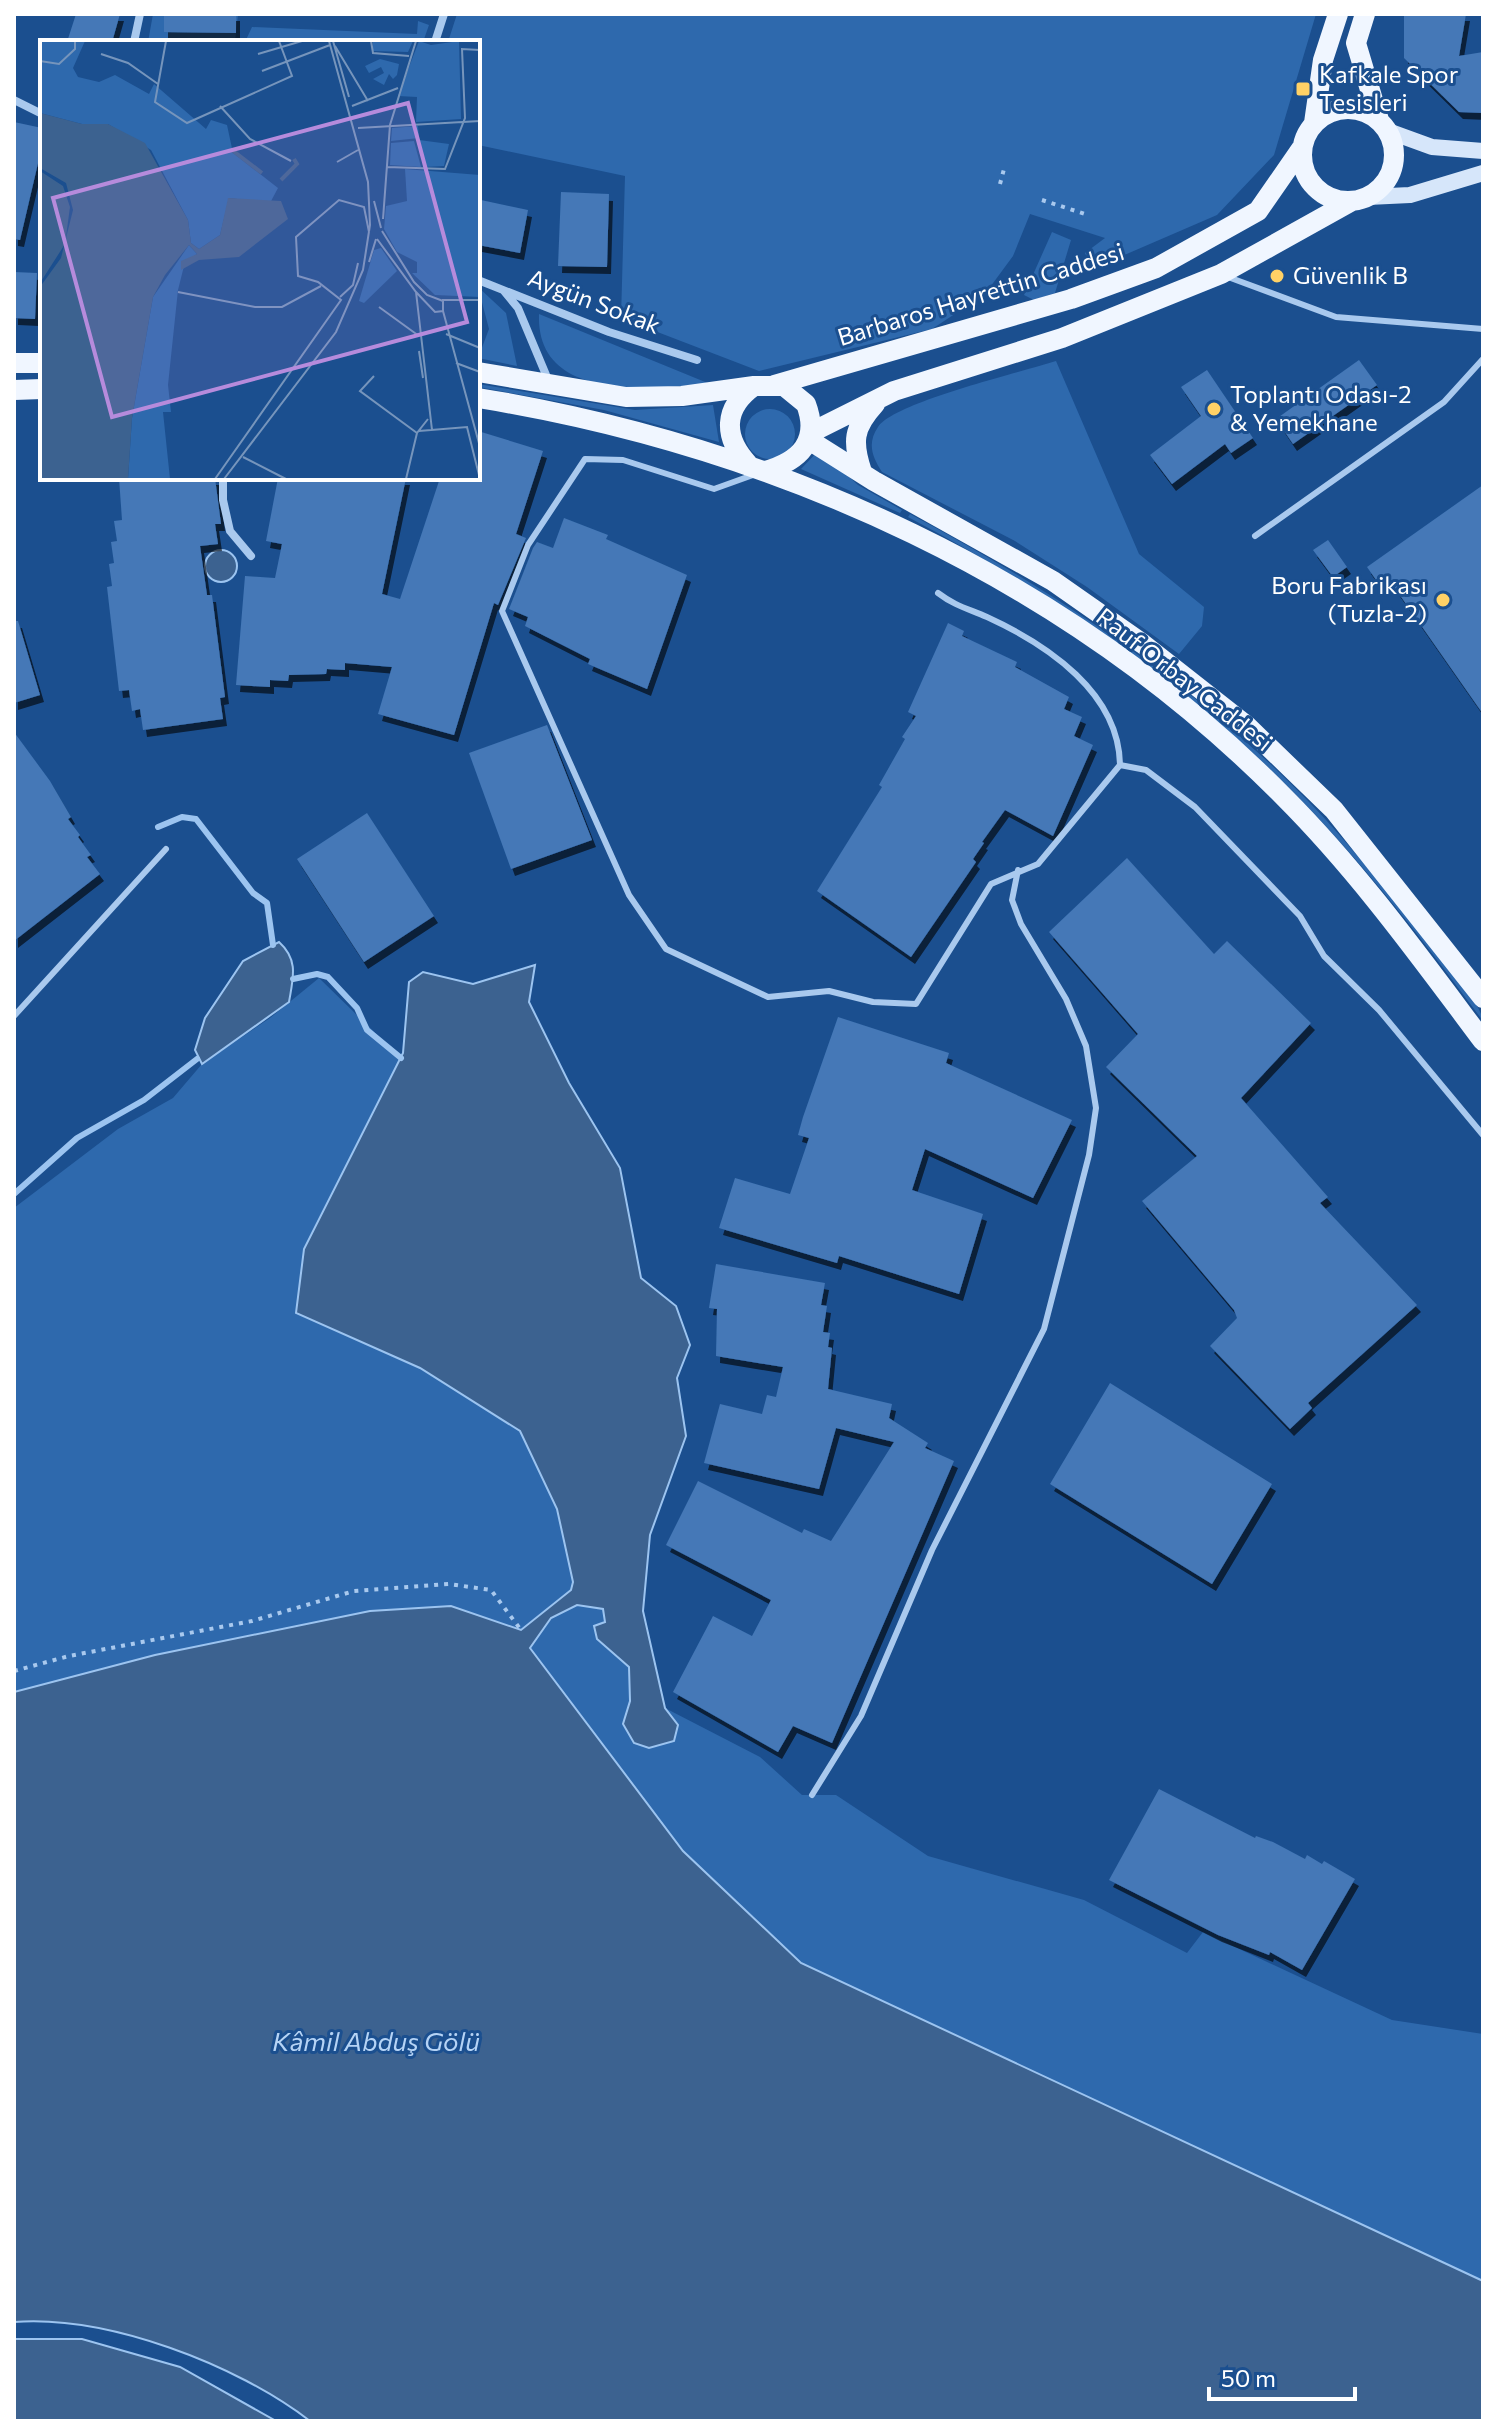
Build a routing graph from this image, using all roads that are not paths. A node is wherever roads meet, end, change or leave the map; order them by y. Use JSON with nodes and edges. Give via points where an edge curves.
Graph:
{"nodes":[{"id":1,"x":140,"y":14,"type":"edge"},
{"id":2,"x":444,"y":14,"type":"edge"},
{"id":3,"x":1338,"y":14,"type":"edge"},
{"id":4,"x":1365,"y":14,"type":"edge"},
{"id":5,"x":134,"y":40,"type":"edge"},
{"id":6,"x":436,"y":40,"type":"edge"},
{"id":7,"x":14,"y":100,"type":"edge"},
{"id":8,"x":40,"y":113,"type":"edge"},
{"id":9,"x":1314,"y":123,"type":"junction"},
{"id":10,"x":1383,"y":125,"type":"junction"},
{"id":11,"x":1301,"y":149,"type":"junction"},
{"id":12,"x":1483,"y":151,"type":"edge"},
{"id":13,"x":1483,"y":173,"type":"edge"},
{"id":14,"x":1360,"y":199,"type":"junction"},
{"id":15,"x":1221,"y":274,"type":"junction"},
{"id":16,"x":480,"y":281,"type":"edge"},
{"id":17,"x":501,"y":289,"type":"junction"},
{"id":18,"x":1483,"y":329,"type":"edge"},
{"id":19,"x":1483,"y":359,"type":"edge"},
{"id":20,"x":697,"y":360,"type":"dead end"},
{"id":21,"x":14,"y":363,"type":"edge"},
{"id":22,"x":40,"y":363,"type":"edge"},
{"id":23,"x":480,"y":372,"type":"edge"},
{"id":24,"x":764,"y":385,"type":"junction"},
{"id":25,"x":550,"y":387,"type":"junction"},
{"id":26,"x":40,"y":389,"type":"edge"},
{"id":27,"x":14,"y":390,"type":"edge"},
{"id":28,"x":884,"y":396,"type":"junction"},
{"id":29,"x":480,"y":398,"type":"edge"},
{"id":30,"x":811,"y":436,"type":"junction"},
{"id":31,"x":758,"y":469,"type":"junction"},
{"id":32,"x":862,"y":472,"type":"junction"},
{"id":33,"x":223,"y":480,"type":"edge"},
{"id":34,"x":1255,"y":536,"type":"dead end"},
{"id":35,"x":251,"y":556,"type":"dead end"},
{"id":36,"x":938,"y":593,"type":"dead end"},
{"id":37,"x":1120,"y":765,"type":"junction"},
{"id":38,"x":166,"y":849,"type":"dead end"},
{"id":39,"x":1018,"y":870,"type":"junction"},
{"id":40,"x":1483,"y":998,"type":"edge"},
{"id":41,"x":14,"y":1016,"type":"edge"},
{"id":42,"x":1483,"y":1041,"type":"edge"},
{"id":43,"x":1483,"y":1135,"type":"edge"},
{"id":44,"x":812,"y":1795,"type":"dead end"}],
"edges":[{"from":1,"to":5,"type":"street"},
{"from":2,"to":6,"type":"street"},
{"from":3,"to":9,"type":"main road","via":[[1323,60]]},
{"from":4,"to":10,"type":"main road","via":[[1356,43]]},
{"from":7,"to":8,"type":"street"},
{"from":9,"to":10,"type":"main road","via":[[1338,109],[1367,112]]},
{"from":9,"to":11,"type":"main road"},
{"from":10,"to":12,"type":"street","via":[[1432,147]]},
{"from":10,"to":14,"type":"main road","via":[[1394,161],[1381,188]]},
{"from":11,"to":14,"type":"main road","via":[[1314,187],[1325,196]]},
{"from":11,"to":24,"type":"main road","name":"Barbaros Hayrettin Caddesi","via":[[1258,211],[1156,268],[1071,299]]},
{"from":13,"to":14,"type":"street","via":[[1410,195]]},
{"from":14,"to":15,"type":"main road"},
{"from":15,"to":18,"type":"lane","via":[[1336,317]]},
{"from":15,"to":28,"type":"main road","via":[[1062,338]]},
{"from":16,"to":17,"type":"street","name":"Aygün Sokak"},
{"from":17,"to":20,"type":"street","name":"Aygün Sokak"},
{"from":17,"to":25,"type":"street","via":[[518,308]]},
{"from":19,"to":34,"type":"lane","via":[[1444,402]]},
{"from":21,"to":22,"type":"main road"},
{"from":23,"to":25,"type":"main road"},
{"from":24,"to":25,"type":"main road","via":[[652,397]]},
{"from":24,"to":30,"type":"main road","via":[[797,393],[806,404]]},
{"from":24,"to":31,"type":"main road","via":[[734,405],[729,419],[733,446]]},
{"from":26,"to":27,"type":"main road"},
{"from":28,"to":30,"type":"main road"},
{"from":28,"to":32,"type":"main road","via":[[855,430]]},
{"from":29,"to":31,"type":"main road","name":"Rauf Orbay Caddesi","via":[[625,427]]},
{"from":30,"to":31,"type":"main road","via":[[790,463]]},
{"from":30,"to":32,"type":"main road","name":"Rauf Orbay Caddesi"},
{"from":31,"to":39,"type":"lane","via":[[714,489],[623,460],[585,459],[528,545],[502,611],[629,895],[666,949],[747,990],[768,997],[829,991],[873,1002],[916,1004],[991,884]]},
{"from":31,"to":42,"type":"main road","name":"Rauf Orbay Caddesi","via":[[871,514],[993,573],[1193,715],[1256,769],[1339,855]]},
{"from":32,"to":40,"type":"main road","name":"Rauf Orbay Caddesi","via":[[1053,581],[1246,725],[1334,810]]},
{"from":33,"to":35,"type":"street","via":[[230,531]]},
{"from":36,"to":37,"type":"lane","via":[[1069,665],[1114,725]]},
{"from":37,"to":39,"type":"lane","via":[[1038,864]]},
{"from":37,"to":43,"type":"lane","via":[[1146,770],[1195,807],[1300,916],[1324,956],[1379,1010]]},
{"from":38,"to":41,"type":"lane"},
{"from":39,"to":44,"type":"lane","via":[[1012,900],[1021,924],[1066,999],[1086,1046],[1096,1108],[1089,1155],[1044,1329],[932,1550],[861,1716]]}]}
